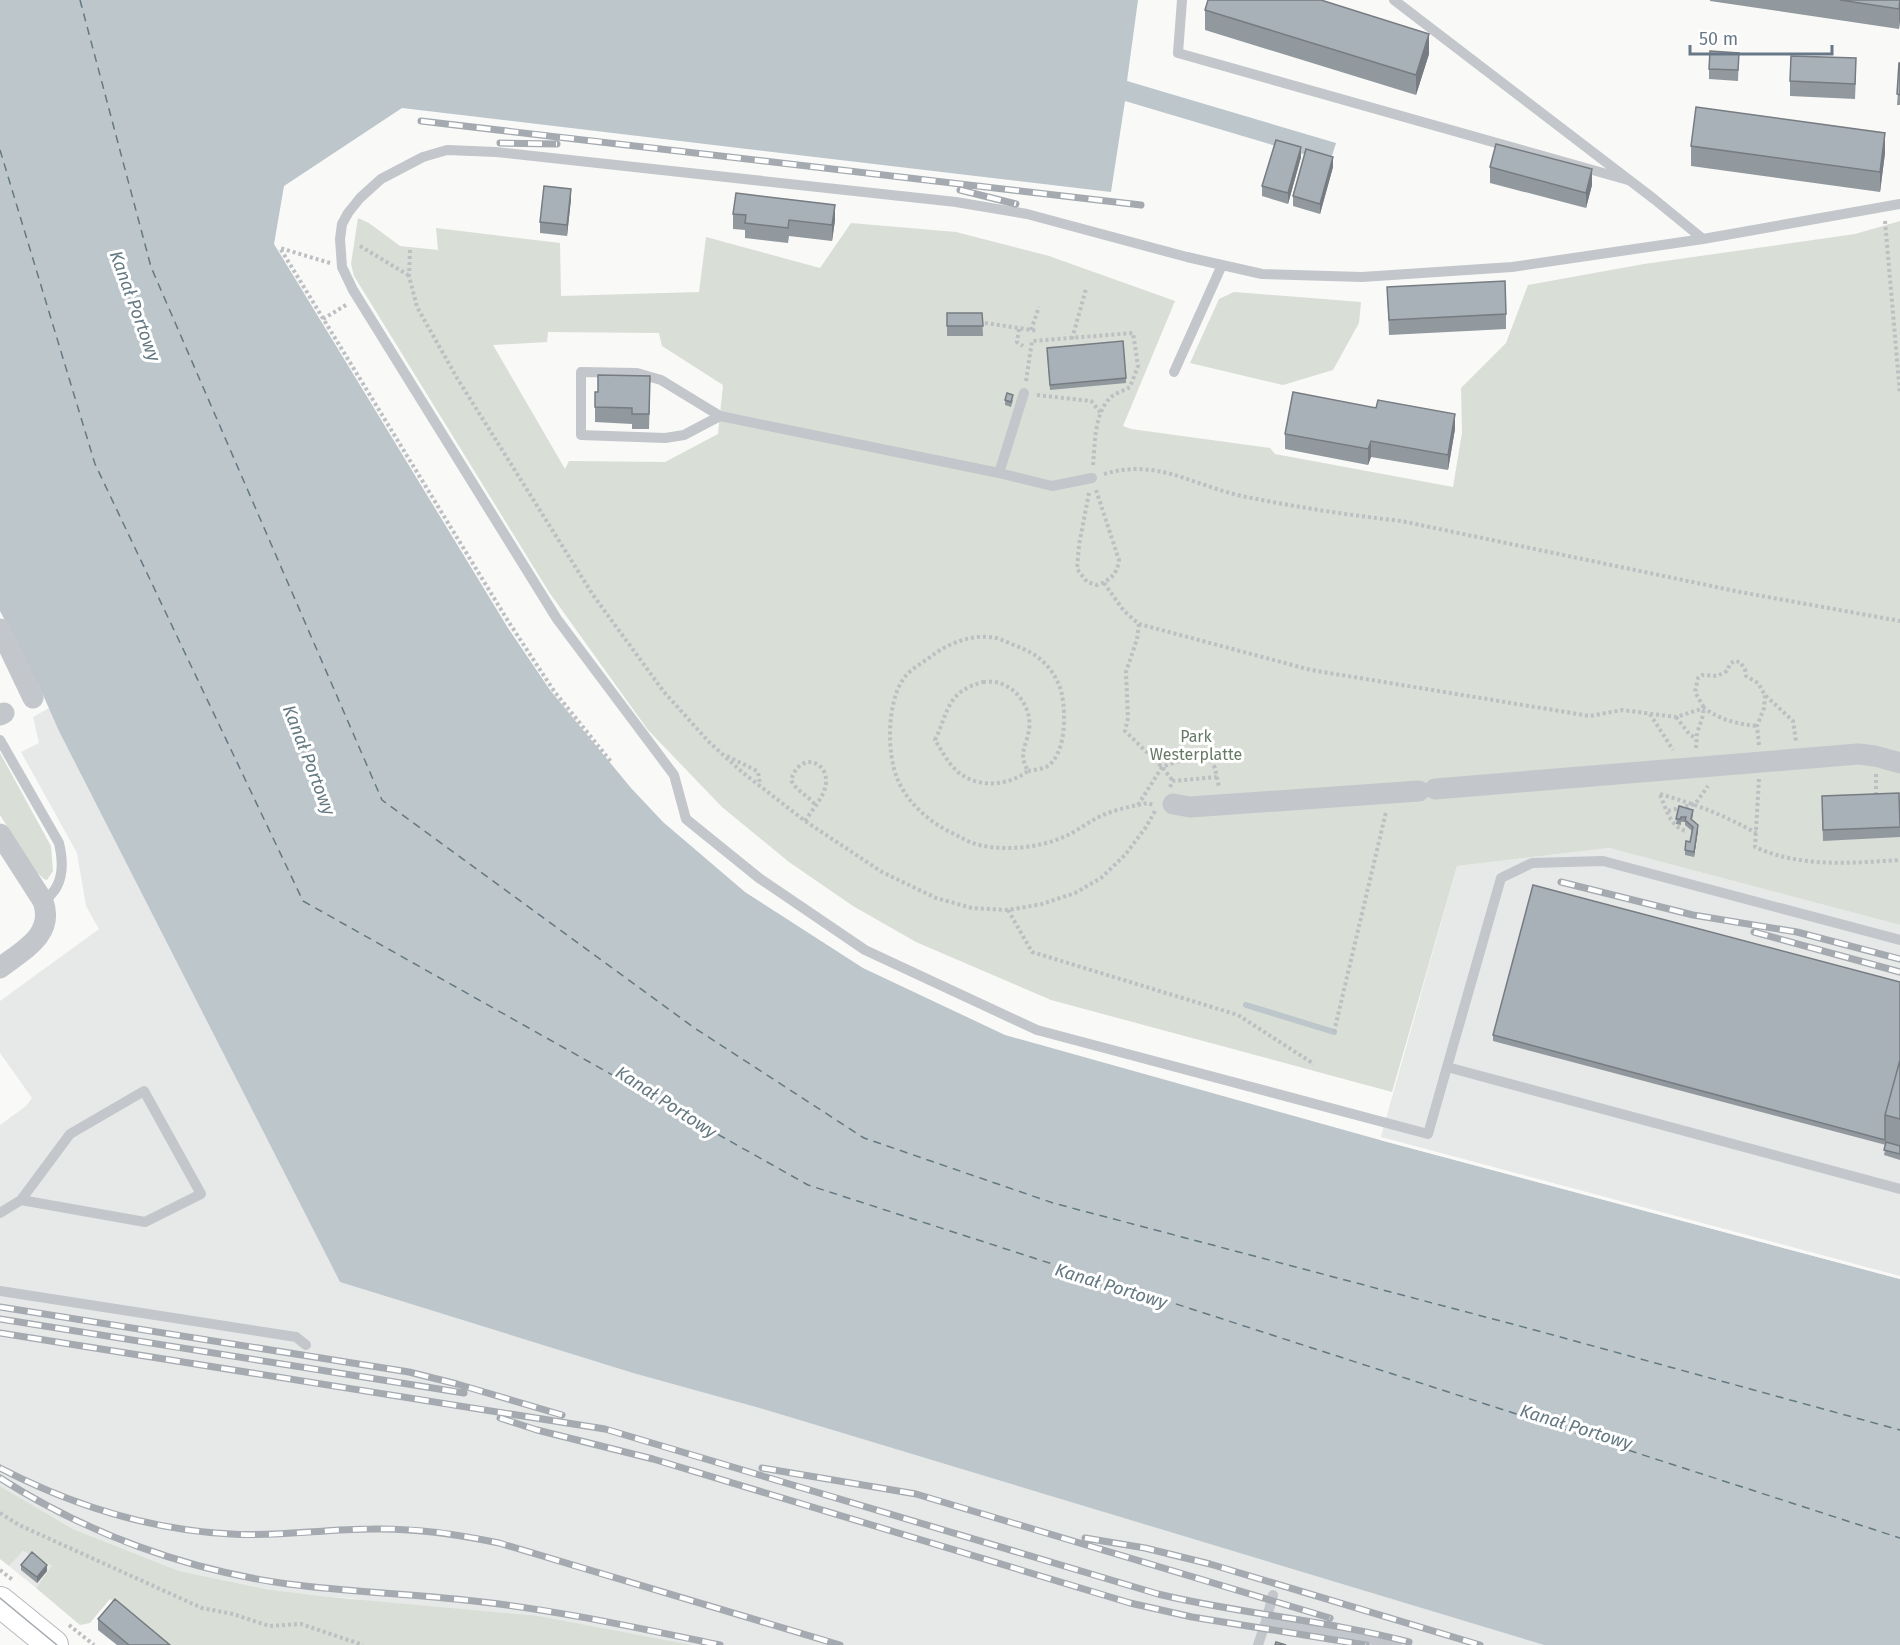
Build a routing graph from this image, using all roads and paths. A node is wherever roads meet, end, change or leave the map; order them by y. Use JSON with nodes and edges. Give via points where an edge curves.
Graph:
{"nodes":[{"id":1,"x":1182,"y":0,"type":"edge"},
{"id":2,"x":1394,"y":0,"type":"edge"},
{"id":3,"x":1628,"y":180,"type":"junction"},
{"id":4,"x":1900,"y":204,"type":"edge"},
{"id":5,"x":1884,"y":208,"type":"junction"},
{"id":6,"x":1703,"y":239,"type":"junction"},
{"id":7,"x":360,"y":246,"type":"dead end"},
{"id":8,"x":410,"y":250,"type":"dead end"},
{"id":9,"x":1222,"y":265,"type":"junction"},
{"id":10,"x":342,"y":267,"type":"junction"},
{"id":11,"x":409,"y":276,"type":"junction"},
{"id":12,"x":1086,"y":289,"type":"dead end"},
{"id":13,"x":358,"y":298,"type":"junction"},
{"id":14,"x":1039,"y":307,"type":"dead end"},
{"id":15,"x":323,"y":318,"type":"junction"},
{"id":16,"x":973,"y":322,"type":"edge"},
{"id":17,"x":1018,"y":329,"type":"junction"},
{"id":18,"x":1031,"y":330,"type":"junction"},
{"id":19,"x":1038,"y":331,"type":"dead end"},
{"id":20,"x":1072,"y":339,"type":"junction"},
{"id":21,"x":1023,"y":346,"type":"dead end"},
{"id":22,"x":1174,"y":372,"type":"dead end"},
{"id":23,"x":1024,"y":393,"type":"junction"},
{"id":24,"x":1900,"y":394,"type":"edge"},
{"id":25,"x":1101,"y":412,"type":"junction"},
{"id":26,"x":720,"y":416,"type":"junction"},
{"id":27,"x":999,"y":473,"type":"junction"},
{"id":28,"x":1092,"y":478,"type":"junction"},
{"id":29,"x":1104,"y":583,"type":"junction"},
{"id":30,"x":1900,"y":621,"type":"edge"},
{"id":31,"x":1139,"y":624,"type":"junction"},
{"id":32,"x":0,"y":629,"type":"edge"},
{"id":33,"x":1765,"y":695,"type":"junction"},
{"id":34,"x":33,"y":698,"type":"dead end"},
{"id":35,"x":1704,"y":708,"type":"junction"},
{"id":36,"x":1650,"y":714,"type":"junction"},
{"id":37,"x":1676,"y":717,"type":"junction"},
{"id":38,"x":1757,"y":726,"type":"junction"},
{"id":39,"x":0,"y":740,"type":"edge"},
{"id":40,"x":1758,"y":740,"type":"dead end"},
{"id":41,"x":723,"y":755,"type":"junction"},
{"id":42,"x":1796,"y":760,"type":"junction"},
{"id":43,"x":1760,"y":762,"type":"junction"},
{"id":44,"x":612,"y":763,"type":"dead end"},
{"id":45,"x":1732,"y":764,"type":"junction"},
{"id":46,"x":1900,"y":764,"type":"edge"},
{"id":47,"x":1162,"y":767,"type":"junction"},
{"id":48,"x":1685,"y":768,"type":"junction"},
{"id":49,"x":1651,"y":770,"type":"junction"},
{"id":50,"x":1028,"y":771,"type":"junction"},
{"id":51,"x":1876,"y":771,"type":"dead end"},
{"id":52,"x":1169,"y":777,"type":"dead end"},
{"id":53,"x":1217,"y":777,"type":"junction"},
{"id":54,"x":760,"y":785,"type":"junction"},
{"id":55,"x":1389,"y":793,"type":"junction"},
{"id":56,"x":1660,"y":794,"type":"junction"},
{"id":57,"x":1167,"y":799,"type":"junction"},
{"id":58,"x":1695,"y":804,"type":"junction"},
{"id":59,"x":815,"y":805,"type":"junction"},
{"id":60,"x":1138,"y":805,"type":"junction"},
{"id":61,"x":1152,"y":805,"type":"dead end"},
{"id":62,"x":1221,"y":805,"type":"junction"},
{"id":63,"x":1877,"y":805,"type":"edge"},
{"id":64,"x":1668,"y":811,"type":"junction"},
{"id":65,"x":806,"y":821,"type":"junction"},
{"id":66,"x":1686,"y":831,"type":"dead end"},
{"id":67,"x":1756,"y":833,"type":"junction"},
{"id":68,"x":0,"y":834,"type":"edge"},
{"id":69,"x":1900,"y":860,"type":"edge"},
{"id":70,"x":43,"y":901,"type":"junction"},
{"id":71,"x":1008,"y":910,"type":"junction"},
{"id":72,"x":1900,"y":940,"type":"edge"},
{"id":73,"x":0,"y":968,"type":"edge"},
{"id":74,"x":1334,"y":1032,"type":"dead end"},
{"id":75,"x":1314,"y":1064,"type":"dead end"},
{"id":76,"x":1447,"y":1066,"type":"junction"},
{"id":77,"x":1900,"y":1189,"type":"edge"},
{"id":78,"x":21,"y":1200,"type":"junction"},
{"id":79,"x":0,"y":1213,"type":"edge"},
{"id":80,"x":0,"y":1292,"type":"edge"},
{"id":81,"x":306,"y":1345,"type":"dead end"},
{"id":82,"x":0,"y":1513,"type":"edge"},
{"id":83,"x":1273,"y":1595,"type":"dead end"},
{"id":84,"x":0,"y":1602,"type":"edge"},
{"id":85,"x":1266,"y":1621,"type":"junction"},
{"id":86,"x":53,"y":1645,"type":"edge"},
{"id":87,"x":363,"y":1645,"type":"edge"},
{"id":88,"x":1258,"y":1645,"type":"edge"},
{"id":89,"x":1397,"y":1645,"type":"edge"}],
"edges":[{"from":1,"to":3,"type":"lane","via":[[1178,53]]},
{"from":2,"to":3,"type":"lane"},
{"from":3,"to":6,"type":"lane"},
{"from":4,"to":5,"type":"lane"},
{"from":5,"to":6,"type":"lane"},
{"from":5,"to":24,"type":"path"},
{"from":6,"to":9,"type":"lane","via":[[1512,267],[1362,277],[1262,274]]},
{"from":7,"to":11,"type":"path"},
{"from":8,"to":11,"type":"path"},
{"from":9,"to":10,"type":"lane","via":[[1027,214],[956,202],[638,166],[447,150],[423,157],[381,179],[360,198],[342,224]]},
{"from":9,"to":22,"type":"lane"},
{"from":10,"to":13,"type":"lane"},
{"from":10,"to":15,"type":"path","via":[[280,248]]},
{"from":11,"to":41,"type":"path","via":[[417,307],[451,368],[593,596],[664,692]]},
{"from":12,"to":20,"type":"path"},
{"from":13,"to":15,"type":"path"},
{"from":13,"to":76,"type":"lane","via":[[557,619],[674,775],[686,819],[759,878],[865,950],[1037,1030],[1428,1134]]},
{"from":14,"to":18,"type":"path"},
{"from":15,"to":44,"type":"path","via":[[508,621],[554,691]]},
{"from":16,"to":17,"type":"path"},
{"from":17,"to":18,"type":"path"},
{"from":17,"to":21,"type":"path","via":[[1017,342]]},
{"from":18,"to":19,"type":"path"},
{"from":20,"to":23,"type":"path","via":[[1032,341]]},
{"from":20,"to":25,"type":"path","via":[[1133,333],[1138,366],[1130,387],[1110,398]]},
{"from":23,"to":25,"type":"path","via":[[1091,401]]},
{"from":23,"to":27,"type":"lane"},
{"from":25,"to":28,"type":"path"},
{"from":26,"to":26,"type":"lane","via":[[661,380],[637,373],[581,372],[581,435],[665,438],[684,435]]},
{"from":26,"to":27,"type":"lane"},
{"from":27,"to":28,"type":"lane","via":[[1052,486]]},
{"from":28,"to":29,"type":"path","via":[[1119,560],[1117,571]]},
{"from":28,"to":29,"type":"path","via":[[1077,569],[1087,582]]},
{"from":28,"to":30,"type":"path","via":[[1121,469],[1160,470],[1239,495],[1401,521],[1740,592]]},
{"from":29,"to":31,"type":"path","via":[[1124,612]]},
{"from":31,"to":36,"type":"path","via":[[1311,670],[1590,716],[1623,710]]},
{"from":31,"to":47,"type":"path","via":[[1126,672],[1125,731]]},
{"from":32,"to":34,"type":"street"},
{"from":33,"to":35,"type":"path","via":[[1758,683],[1746,676],[1740,662],[1734,661],[1727,671],[1698,678],[1695,692]]},
{"from":33,"to":38,"type":"path"},
{"from":33,"to":42,"type":"path","via":[[1793,721]]},
{"from":35,"to":37,"type":"path"},
{"from":35,"to":37,"type":"path","via":[[1696,741]]},
{"from":35,"to":38,"type":"path","via":[[1733,723]]},
{"from":36,"to":37,"type":"path"},
{"from":36,"to":48,"type":"path"},
{"from":38,"to":40,"type":"path"},
{"from":39,"to":70,"type":"lane","via":[[59,843],[62,869],[57,886]]},
{"from":41,"to":54,"type":"path"},
{"from":41,"to":54,"type":"path","via":[[758,772]]},
{"from":42,"to":43,"type":"street"},
{"from":42,"to":46,"type":"street","via":[[1858,754]]},
{"from":43,"to":45,"type":"street"},
{"from":43,"to":67,"type":"path"},
{"from":45,"to":48,"type":"street"},
{"from":45,"to":58,"type":"path","via":[[1704,789]]},
{"from":47,"to":52,"type":"path"},
{"from":47,"to":53,"type":"path","via":[[1206,751]]},
{"from":47,"to":60,"type":"path"},
{"from":48,"to":49,"type":"street"},
{"from":49,"to":55,"type":"street"},
{"from":49,"to":56,"type":"path"},
{"from":50,"to":50,"type":"path","via":[[1023,762],[1023,747],[1029,717],[1016,692],[1003,684],[982,682],[957,694],[935,740],[952,767],[985,783],[1004,783]]},
{"from":50,"to":60,"type":"path","via":[[1047,766],[1056,757],[1065,722],[1057,680],[1047,665],[1028,650],[1001,639],[967,639],[941,649],[902,681],[889,733],[890,762],[900,786],[915,806],[938,826],[972,843],[1004,848],[1039,845],[1067,836],[1102,815]]},
{"from":51,"to":63,"type":"path"},
{"from":53,"to":57,"type":"path","via":[[1173,781]]},
{"from":53,"to":62,"type":"path"},
{"from":54,"to":65,"type":"path"},
{"from":55,"to":62,"type":"street"},
{"from":55,"to":74,"type":"path"},
{"from":56,"to":58,"type":"path"},
{"from":56,"to":64,"type":"path"},
{"from":57,"to":62,"type":"street","via":[[1190,807]]},
{"from":57,"to":71,"type":"path","via":[[1125,855],[1101,878],[1075,893]]},
{"from":58,"to":64,"type":"path"},
{"from":58,"to":67,"type":"path"},
{"from":59,"to":59,"type":"path","via":[[823,793],[825,772],[809,762],[800,764],[791,780],[794,788]]},
{"from":59,"to":65,"type":"path"},
{"from":60,"to":61,"type":"path"},
{"from":64,"to":66,"type":"path","via":[[1674,825]]},
{"from":65,"to":71,"type":"path","via":[[882,873],[936,897],[972,908]]},
{"from":67,"to":69,"type":"path","via":[[1755,847],[1774,855],[1821,863]]},
{"from":68,"to":70,"type":"street"},
{"from":70,"to":73,"type":"street","via":[[43,931]]},
{"from":71,"to":75,"type":"path","via":[[1032,952],[1238,1015]]},
{"from":72,"to":76,"type":"lane","via":[[1603,861],[1532,863],[1501,878]]},
{"from":76,"to":77,"type":"lane"},
{"from":78,"to":78,"type":"lane","via":[[145,1222],[201,1194],[144,1091],[70,1134]]},
{"from":78,"to":79,"type":"lane"},
{"from":80,"to":81,"type":"lane","via":[[296,1337]]},
{"from":82,"to":87,"type":"path","via":[[202,1608],[269,1626],[301,1624]]},
{"from":83,"to":85,"type":"lane"},
{"from":84,"to":86,"type":"street"},
{"from":85,"to":88,"type":"lane"},
{"from":85,"to":89,"type":"lane"}]}
